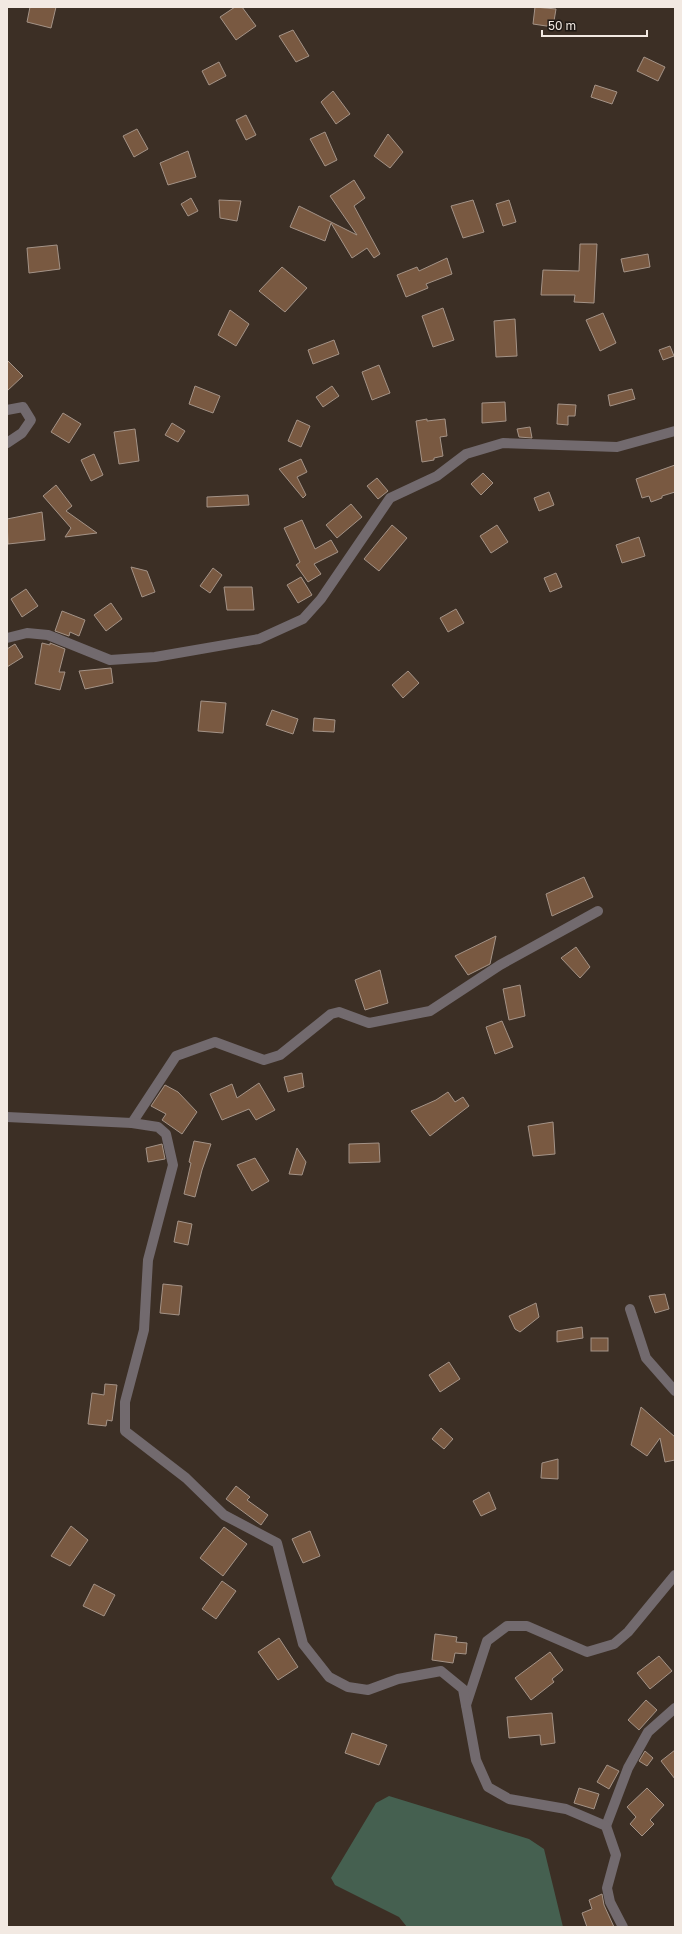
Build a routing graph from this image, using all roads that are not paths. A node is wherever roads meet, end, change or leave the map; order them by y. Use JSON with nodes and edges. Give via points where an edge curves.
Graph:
{"nodes":[{"id":1,"x":7,"y":410,"type":"edge"},
{"id":2,"x":675,"y":431,"type":"edge"},
{"id":3,"x":7,"y":443,"type":"edge"},
{"id":4,"x":7,"y":638,"type":"edge"},
{"id":5,"x":598,"y":911,"type":"dead end"},
{"id":6,"x":7,"y":1117,"type":"edge"},
{"id":7,"x":132,"y":1123,"type":"junction"},
{"id":8,"x":630,"y":1309,"type":"dead end"},
{"id":9,"x":675,"y":1391,"type":"edge"},
{"id":10,"x":675,"y":1575,"type":"edge"},
{"id":11,"x":466,"y":1705,"type":"junction"},
{"id":12,"x":675,"y":1708,"type":"edge"},
{"id":13,"x":606,"y":1826,"type":"junction"},
{"id":14,"x":623,"y":1927,"type":"edge"}],
"edges":[{"from":1,"to":3,"type":"street","via":[[23,407],[31,420],[22,433]]},
{"from":2,"to":4,"type":"street","via":[[617,447],[503,443],[466,454],[437,476],[390,498],[321,600],[303,619],[259,639],[155,658],[110,660],[48,635],[27,633]]},
{"from":5,"to":7,"type":"street","via":[[500,965],[430,1010],[370,1023],[339,1012],[331,1014],[280,1055],[264,1060],[215,1042],[176,1056]]},
{"from":6,"to":7,"type":"street"},
{"from":7,"to":11,"type":"street","via":[[158,1127],[166,1134],[173,1166],[148,1260],[144,1330],[124,1402],[125,1431],[186,1478],[224,1515],[277,1543],[303,1644],[329,1677],[348,1687],[368,1690],[398,1679],[441,1671],[462,1689]]},
{"from":8,"to":9,"type":"street","via":[[646,1358]]},
{"from":10,"to":11,"type":"street","via":[[628,1632],[614,1644],[587,1652],[527,1626],[507,1626],[487,1641]]},
{"from":11,"to":13,"type":"street","via":[[476,1760],[488,1787],[509,1799],[566,1809]]},
{"from":12,"to":13,"type":"street","via":[[648,1732],[628,1768]]},
{"from":13,"to":14,"type":"street","via":[[616,1856],[607,1888],[610,1902]]}]}
